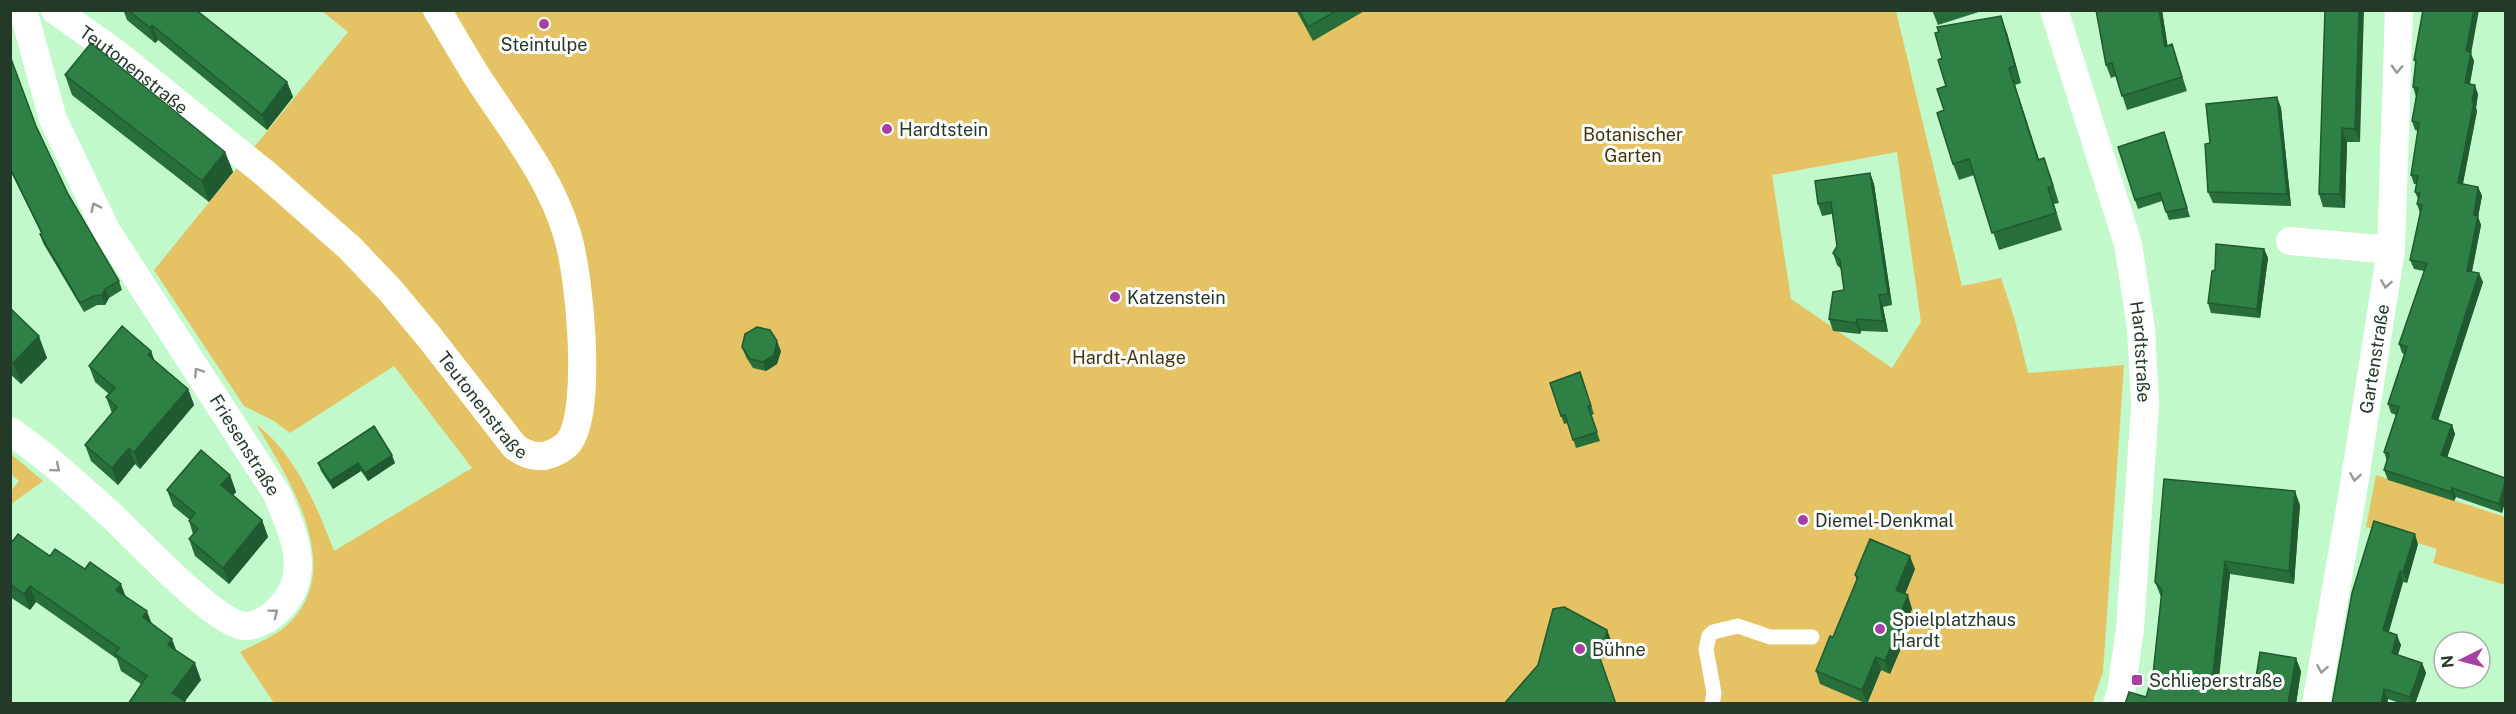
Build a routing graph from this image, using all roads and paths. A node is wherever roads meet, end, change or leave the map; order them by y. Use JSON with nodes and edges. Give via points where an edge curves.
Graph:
{"nodes":[{"id":1,"x":23,"y":10,"type":"edge"},
{"id":2,"x":55,"y":10,"type":"edge"},
{"id":3,"x":437,"y":10,"type":"edge"},
{"id":4,"x":2054,"y":10,"type":"edge"},
{"id":5,"x":2399,"y":10,"type":"edge"},
{"id":6,"x":2290,"y":241,"type":"dead end"},
{"id":7,"x":2391,"y":250,"type":"junction"},
{"id":8,"x":10,"y":431,"type":"edge"},
{"id":9,"x":1812,"y":637,"type":"dead end"},
{"id":10,"x":1713,"y":698,"type":"edge"},
{"id":11,"x":2116,"y":704,"type":"edge"},
{"id":12,"x":2316,"y":704,"type":"edge"}],
"edges":[{"from":8,"to":1,"type":"street","name":"Friesenstraße","one_way":true,"via":[[111,515],[221,616],[244,626],[259,623],[277,612],[291,595],[299,558],[277,494],[106,230],[53,119]]},
{"from":2,"to":3,"type":"street","name":"Teutonenstraße","via":[[117,54],[267,175],[350,248],[430,338],[514,446],[523,453],[545,456],[561,450],[572,439],[580,396],[580,319],[567,235],[531,155]]},
{"from":4,"to":11,"type":"street","name":"Hardtstraße","via":[[2128,244],[2141,327],[2144,417],[2130,629]]},
{"from":5,"to":7,"type":"street","name":"Gartenstraße","one_way":true},
{"from":6,"to":7,"type":"street"},
{"from":7,"to":12,"type":"street","name":"Gartenstraße","one_way":true},
{"from":9,"to":10,"type":"lane","via":[[1770,638],[1738,626],[1718,629],[1709,636],[1706,649]]}]}
